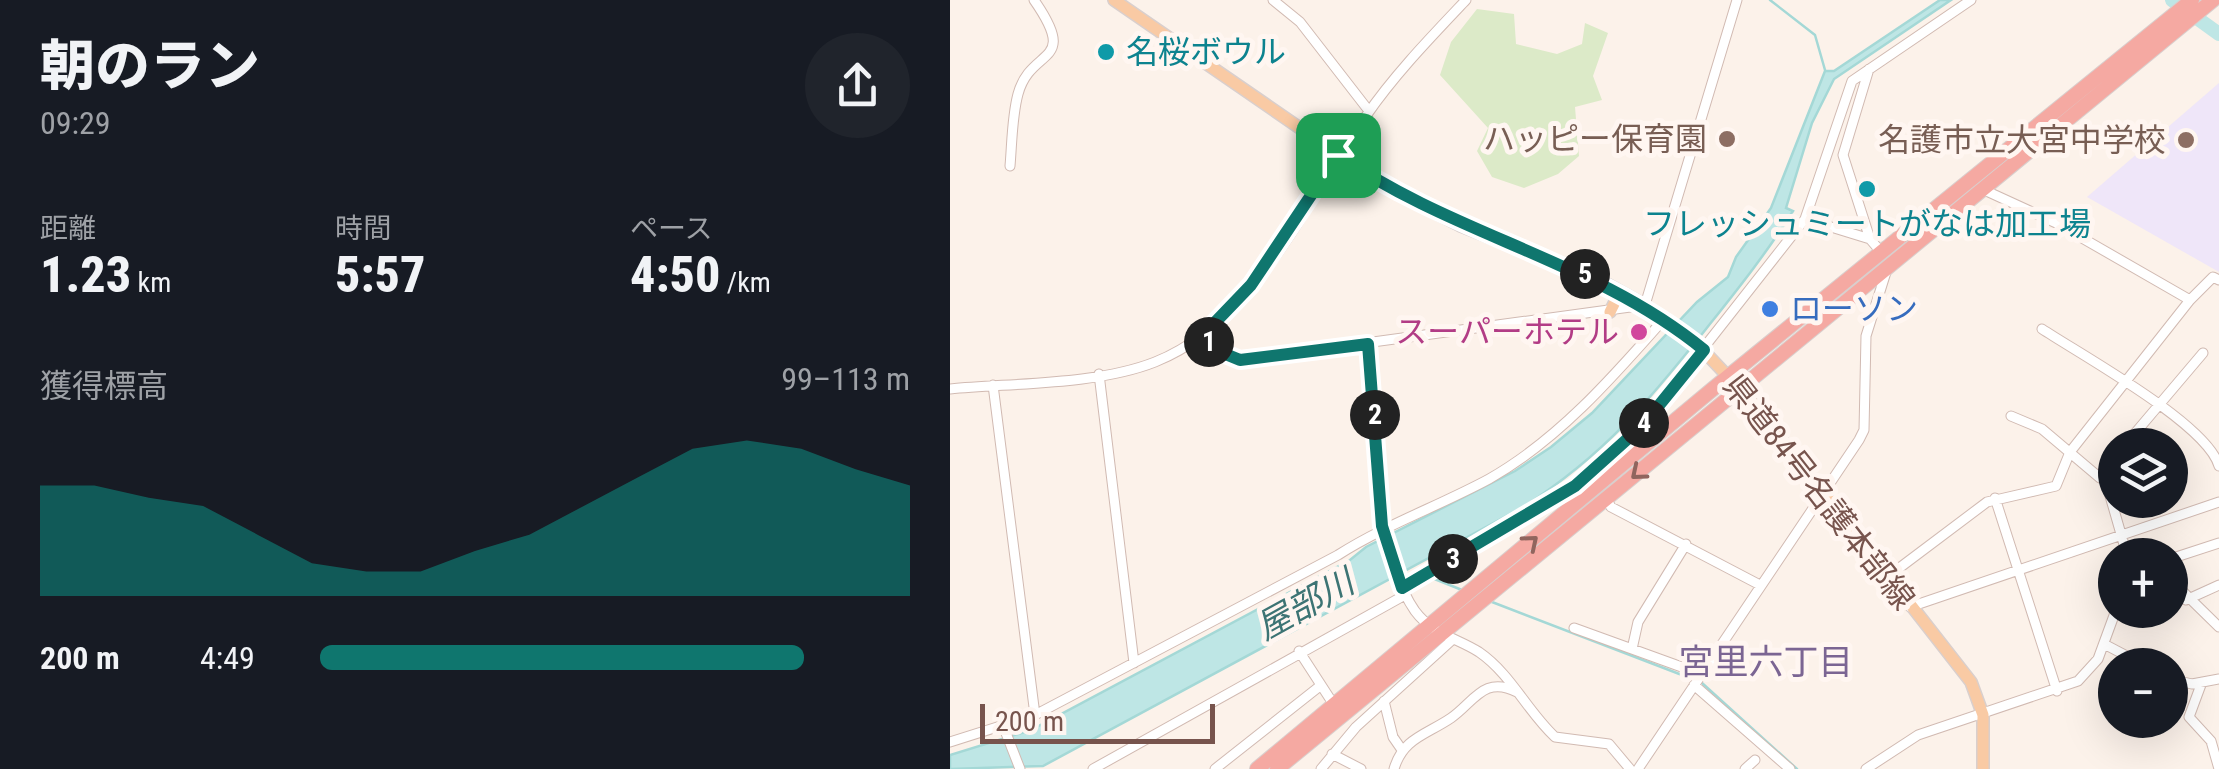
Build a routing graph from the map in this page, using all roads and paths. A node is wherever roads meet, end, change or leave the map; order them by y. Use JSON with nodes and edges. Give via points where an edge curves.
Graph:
{"nodes":[{"id":1,"x":1034,"y":0,"type":"edge"},
{"id":2,"x":1114,"y":0,"type":"edge"},
{"id":3,"x":1273,"y":0,"type":"edge"},
{"id":4,"x":1466,"y":0,"type":"edge"},
{"id":5,"x":1736,"y":0,"type":"edge"},
{"id":6,"x":1972,"y":0,"type":"edge"},
{"id":7,"x":2192,"y":0,"type":"edge"},
{"id":8,"x":2213,"y":0,"type":"edge"},
{"id":9,"x":1132,"y":5,"type":"edge"},
{"id":10,"x":2180,"y":19,"type":"junction"},
{"id":11,"x":1869,"y":69,"type":"junction"},
{"id":12,"x":1369,"y":111,"type":"junction"},
{"id":13,"x":1338,"y":155,"type":"junction"},
{"id":14,"x":1010,"y":166,"type":"dead end"},
{"id":15,"x":1980,"y":188,"type":"junction"},
{"id":16,"x":1804,"y":219,"type":"junction"},
{"id":17,"x":1870,"y":239,"type":"junction"},
{"id":18,"x":1885,"y":258,"type":"junction"},
{"id":19,"x":2219,"y":280,"type":"edge"},
{"id":20,"x":1608,"y":285,"type":"junction"},
{"id":21,"x":2190,"y":300,"type":"junction"},
{"id":22,"x":1645,"y":305,"type":"junction"},
{"id":23,"x":1610,"y":312,"type":"junction"},
{"id":24,"x":1666,"y":320,"type":"junction"},
{"id":25,"x":2042,"y":329,"type":"dead end"},
{"id":26,"x":1203,"y":335,"type":"junction"},
{"id":27,"x":1368,"y":344,"type":"junction"},
{"id":28,"x":1702,"y":348,"type":"junction"},
{"id":29,"x":2203,"y":353,"type":"dead end"},
{"id":30,"x":1099,"y":374,"type":"junction"},
{"id":31,"x":1734,"y":382,"type":"junction"},
{"id":32,"x":2121,"y":382,"type":"junction"},
{"id":33,"x":993,"y":385,"type":"junction"},
{"id":34,"x":950,"y":389,"type":"edge"},
{"id":35,"x":2160,"y":403,"type":"junction"},
{"id":36,"x":2011,"y":416,"type":"dead end"},
{"id":37,"x":2140,"y":428,"type":"edge"},
{"id":38,"x":2217,"y":446,"type":"edge"},
{"id":39,"x":2070,"y":452,"type":"junction"},
{"id":40,"x":2219,"y":466,"type":"edge"},
{"id":41,"x":2098,"y":476,"type":"edge"},
{"id":42,"x":1580,"y":491,"type":"junction"},
{"id":43,"x":1822,"y":495,"type":"junction"},
{"id":44,"x":1995,"y":498,"type":"junction"},
{"id":45,"x":1606,"y":500,"type":"junction"},
{"id":46,"x":2219,"y":502,"type":"edge"},
{"id":47,"x":2116,"y":518,"type":"edge"},
{"id":48,"x":1383,"y":532,"type":"junction"},
{"id":49,"x":2120,"y":535,"type":"junction"},
{"id":50,"x":2121,"y":538,"type":"edge"},
{"id":51,"x":2219,"y":543,"type":"edge"},
{"id":52,"x":1686,"y":544,"type":"junction"},
{"id":53,"x":2188,"y":554,"type":"edge"},
{"id":54,"x":2019,"y":572,"type":"junction"},
{"id":55,"x":1886,"y":578,"type":"junction"},
{"id":56,"x":1760,"y":585,"type":"junction"},
{"id":57,"x":2219,"y":585,"type":"edge"},
{"id":58,"x":1402,"y":588,"type":"junction"},
{"id":59,"x":2188,"y":599,"type":"edge"},
{"id":60,"x":2188,"y":602,"type":"edge"},
{"id":61,"x":1910,"y":607,"type":"junction"},
{"id":62,"x":2219,"y":627,"type":"edge"},
{"id":63,"x":1574,"y":628,"type":"dead end"},
{"id":64,"x":2110,"y":628,"type":"edge"},
{"id":65,"x":1441,"y":634,"type":"junction"},
{"id":66,"x":2104,"y":644,"type":"junction"},
{"id":67,"x":2112,"y":648,"type":"edge"},
{"id":68,"x":1632,"y":649,"type":"junction"},
{"id":69,"x":1299,"y":651,"type":"junction"},
{"id":70,"x":1134,"y":663,"type":"junction"},
{"id":71,"x":1702,"y":674,"type":"junction"},
{"id":72,"x":2219,"y":679,"type":"edge"},
{"id":73,"x":2188,"y":680,"type":"edge"},
{"id":74,"x":2202,"y":682,"type":"junction"},
{"id":75,"x":1694,"y":685,"type":"junction"},
{"id":76,"x":1320,"y":686,"type":"junction"},
{"id":77,"x":2057,"y":691,"type":"junction"},
{"id":78,"x":1519,"y":693,"type":"junction"},
{"id":79,"x":1384,"y":702,"type":"junction"},
{"id":80,"x":1334,"y":705,"type":"junction"},
{"id":81,"x":1983,"y":714,"type":"junction"},
{"id":82,"x":1035,"y":715,"type":"junction"},
{"id":83,"x":1005,"y":730,"type":"junction"},
{"id":84,"x":950,"y":742,"type":"edge"},
{"id":85,"x":1402,"y":750,"type":"junction"},
{"id":86,"x":1332,"y":754,"type":"junction"},
{"id":87,"x":1755,"y":760,"type":"dead end"},
{"id":88,"x":1020,"y":769,"type":"edge"},
{"id":89,"x":1093,"y":769,"type":"edge"},
{"id":90,"x":1215,"y":769,"type":"edge"},
{"id":91,"x":1257,"y":769,"type":"edge"},
{"id":92,"x":1277,"y":769,"type":"edge"},
{"id":93,"x":1322,"y":769,"type":"edge"},
{"id":94,"x":1361,"y":769,"type":"edge"},
{"id":95,"x":1394,"y":769,"type":"edge"},
{"id":96,"x":1630,"y":769,"type":"edge"},
{"id":97,"x":1638,"y":769,"type":"edge"},
{"id":98,"x":1745,"y":769,"type":"edge"},
{"id":99,"x":1790,"y":769,"type":"edge"},
{"id":100,"x":1866,"y":769,"type":"edge"},
{"id":101,"x":1983,"y":769,"type":"edge"},
{"id":102,"x":2219,"y":769,"type":"edge"}],
"edges":[{"from":1,"to":14,"type":"street","via":[[1055,30],[1054,42],[1018,95]]},
{"from":2,"to":9,"type":"main road","name":"県道84号名護本部線"},
{"from":3,"to":12,"type":"street","via":[[1300,22]]},
{"from":4,"to":12,"type":"street"},
{"from":5,"to":22,"type":"street"},
{"from":6,"to":11,"type":"street"},
{"from":7,"to":10,"type":"highway"},
{"from":8,"to":10,"type":"highway"},
{"from":9,"to":13,"type":"main road","name":"県道84号名護本部線"},
{"from":10,"to":15,"type":"highway"},
{"from":10,"to":18,"type":"highway"},
{"from":11,"to":16,"type":"street","via":[[1852,81]]},
{"from":11,"to":17,"type":"street","via":[[1842,156]]},
{"from":12,"to":13,"type":"street"},
{"from":13,"to":20,"type":"main road","name":"県道84号名護本部線","via":[[1435,214]]},
{"from":13,"to":26,"type":"street","via":[[1251,285]]},
{"from":15,"to":18,"type":"highway"},
{"from":15,"to":21,"type":"street"},
{"from":16,"to":17,"type":"street"},
{"from":16,"to":28,"type":"street"},
{"from":17,"to":18,"type":"street"},
{"from":18,"to":31,"type":"highway"},
{"from":18,"to":43,"type":"street","via":[[1866,336],[1864,430]]},
{"from":19,"to":21,"type":"street","via":[[2213,277]]},
{"from":20,"to":22,"type":"main road","name":"県道84号名護本部線"},
{"from":20,"to":23,"type":"main road","via":[[1616,300]]},
{"from":21,"to":32,"type":"street"},
{"from":22,"to":23,"type":"street"},
{"from":22,"to":24,"type":"main road","name":"県道84号名護本部線"},
{"from":23,"to":27,"type":"street"},
{"from":24,"to":28,"type":"main road","name":"県道84号名護本部線"},
{"from":24,"to":48,"type":"street","via":[[1558,428],[1490,478]]},
{"from":25,"to":32,"type":"street"},
{"from":26,"to":27,"type":"street","via":[[1240,360]]},
{"from":26,"to":30,"type":"street","via":[[1152,363]]},
{"from":27,"to":48,"type":"street"},
{"from":28,"to":31,"type":"main road","name":"県道84号名護本部線"},
{"from":28,"to":42,"type":"street","via":[[1643,425]]},
{"from":29,"to":35,"type":"street"},
{"from":30,"to":33,"type":"street"},
{"from":30,"to":70,"type":"street"},
{"from":31,"to":42,"type":"highway"},
{"from":31,"to":43,"type":"main road","name":"県道84号名護本部線"},
{"from":31,"to":45,"type":"highway","one_way":true},
{"from":32,"to":35,"type":"street"},
{"from":32,"to":39,"type":"street"},
{"from":33,"to":34,"type":"street"},
{"from":33,"to":82,"type":"street"},
{"from":35,"to":37,"type":"street"},
{"from":35,"to":38,"type":"street"},
{"from":36,"to":39,"type":"street","via":[[2042,429]]},
{"from":38,"to":40,"type":"street"},
{"from":39,"to":41,"type":"street"},
{"from":39,"to":44,"type":"street","via":[[2056,486]]},
{"from":42,"to":58,"type":"street"},
{"from":65,"to":42,"type":"highway","one_way":true},
{"from":43,"to":55,"type":"main road","name":"県道84号名護本部線"},
{"from":43,"to":56,"type":"street"},
{"from":44,"to":54,"type":"street"},
{"from":44,"to":55,"type":"street"},
{"from":45,"to":52,"type":"street"},
{"from":45,"to":65,"type":"highway"},
{"from":46,"to":49,"type":"street"},
{"from":47,"to":49,"type":"street"},
{"from":48,"to":58,"type":"street"},
{"from":48,"to":70,"type":"street"},
{"from":49,"to":50,"type":"street"},
{"from":49,"to":54,"type":"street"},
{"from":51,"to":53,"type":"street"},
{"from":52,"to":56,"type":"street"},
{"from":52,"to":68,"type":"street","via":[[1638,622]]},
{"from":54,"to":61,"type":"street"},
{"from":54,"to":77,"type":"street"},
{"from":55,"to":61,"type":"main road","name":"県道84号名護本部線"},
{"from":56,"to":71,"type":"street"},
{"from":57,"to":59,"type":"street"},
{"from":58,"to":65,"type":"street"},
{"from":58,"to":69,"type":"street"},
{"from":60,"to":62,"type":"street"},
{"from":61,"to":81,"type":"main road","name":"県道84号名護本部線","via":[[1968,676]]},
{"from":63,"to":68,"type":"street"},
{"from":64,"to":66,"type":"street"},
{"from":65,"to":78,"type":"street","via":[[1490,660]]},
{"from":65,"to":79,"type":"street"},
{"from":65,"to":80,"type":"highway"},
{"from":65,"to":92,"type":"highway"},
{"from":66,"to":67,"type":"street"},
{"from":66,"to":77,"type":"street","via":[[2085,676]]},
{"from":68,"to":71,"type":"street"},
{"from":69,"to":76,"type":"street"},
{"from":69,"to":89,"type":"street"},
{"from":70,"to":82,"type":"street"},
{"from":71,"to":75,"type":"street"},
{"from":72,"to":74,"type":"street"},
{"from":73,"to":74,"type":"street"},
{"from":74,"to":102,"type":"street","via":[[2189,717],[2211,741]]},
{"from":75,"to":97,"type":"street"},
{"from":75,"to":99,"type":"street"},
{"from":76,"to":80,"type":"street"},
{"from":76,"to":90,"type":"street"},
{"from":77,"to":81,"type":"street"},
{"from":78,"to":85,"type":"street","via":[[1483,688]]},
{"from":78,"to":96,"type":"street","via":[[1561,741],[1609,744]]},
{"from":79,"to":85,"type":"street"},
{"from":79,"to":86,"type":"street"},
{"from":80,"to":91,"type":"highway"},
{"from":81,"to":100,"type":"street","via":[[1917,732]]},
{"from":81,"to":101,"type":"main road","name":"県道84号名護本部線"},
{"from":82,"to":83,"type":"street"},
{"from":83,"to":84,"type":"street"},
{"from":83,"to":88,"type":"street"},
{"from":85,"to":95,"type":"street"},
{"from":86,"to":93,"type":"street"},
{"from":86,"to":94,"type":"street"},
{"from":87,"to":98,"type":"street"}]}
